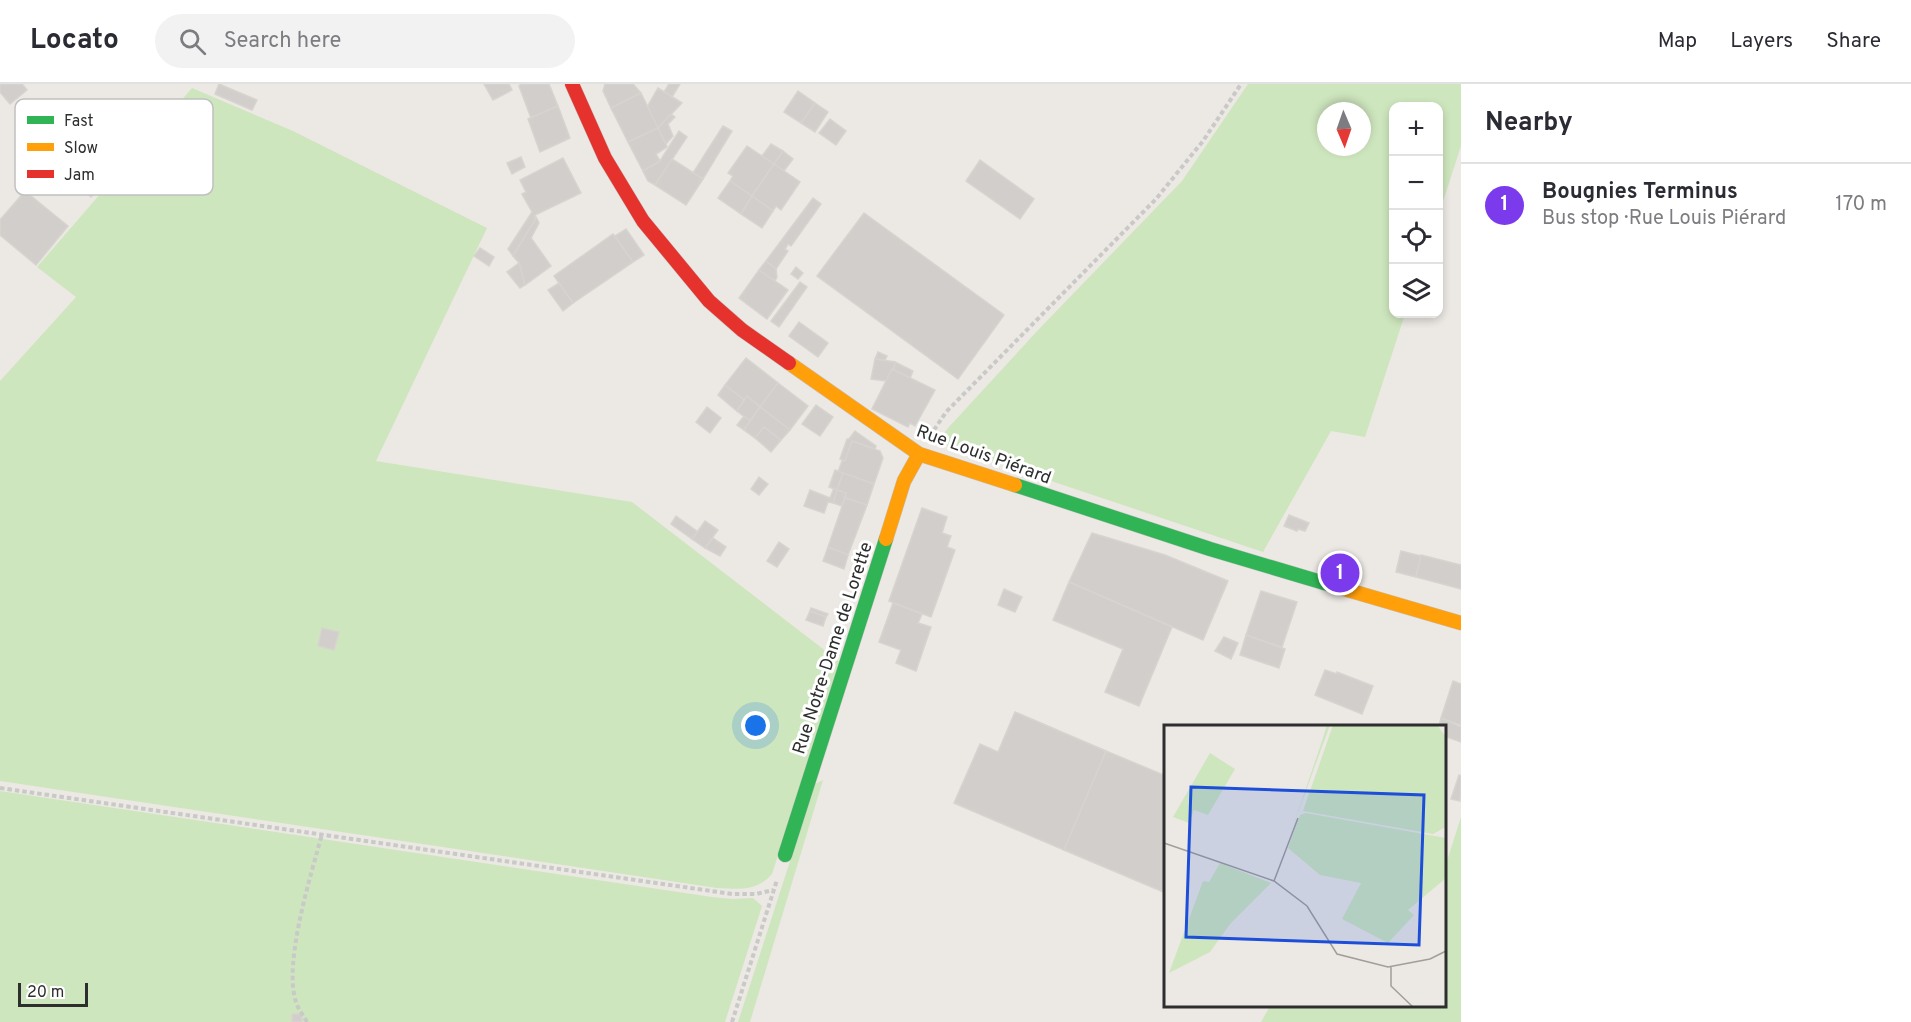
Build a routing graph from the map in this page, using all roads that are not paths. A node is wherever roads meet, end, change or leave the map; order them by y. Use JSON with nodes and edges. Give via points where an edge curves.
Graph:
{"nodes":[{"id":1,"x":572,"y":84,"type":"edge"},
{"id":2,"x":919,"y":453,"type":"junction"},
{"id":3,"x":1461,"y":623,"type":"edge"},
{"id":4,"x":785,"y":855,"type":"road end"}],
"edges":[{"from":1,"to":2,"type":"street","name":"Rue Louis Piérard","via":[[620,185],[709,301],[742,330]]},
{"from":2,"to":3,"type":"street","name":"Rue Louis Piérard","via":[[1210,549]]},
{"from":2,"to":4,"type":"street","name":"Rue Notre-Dame de Lorette","via":[[904,481]]}]}
